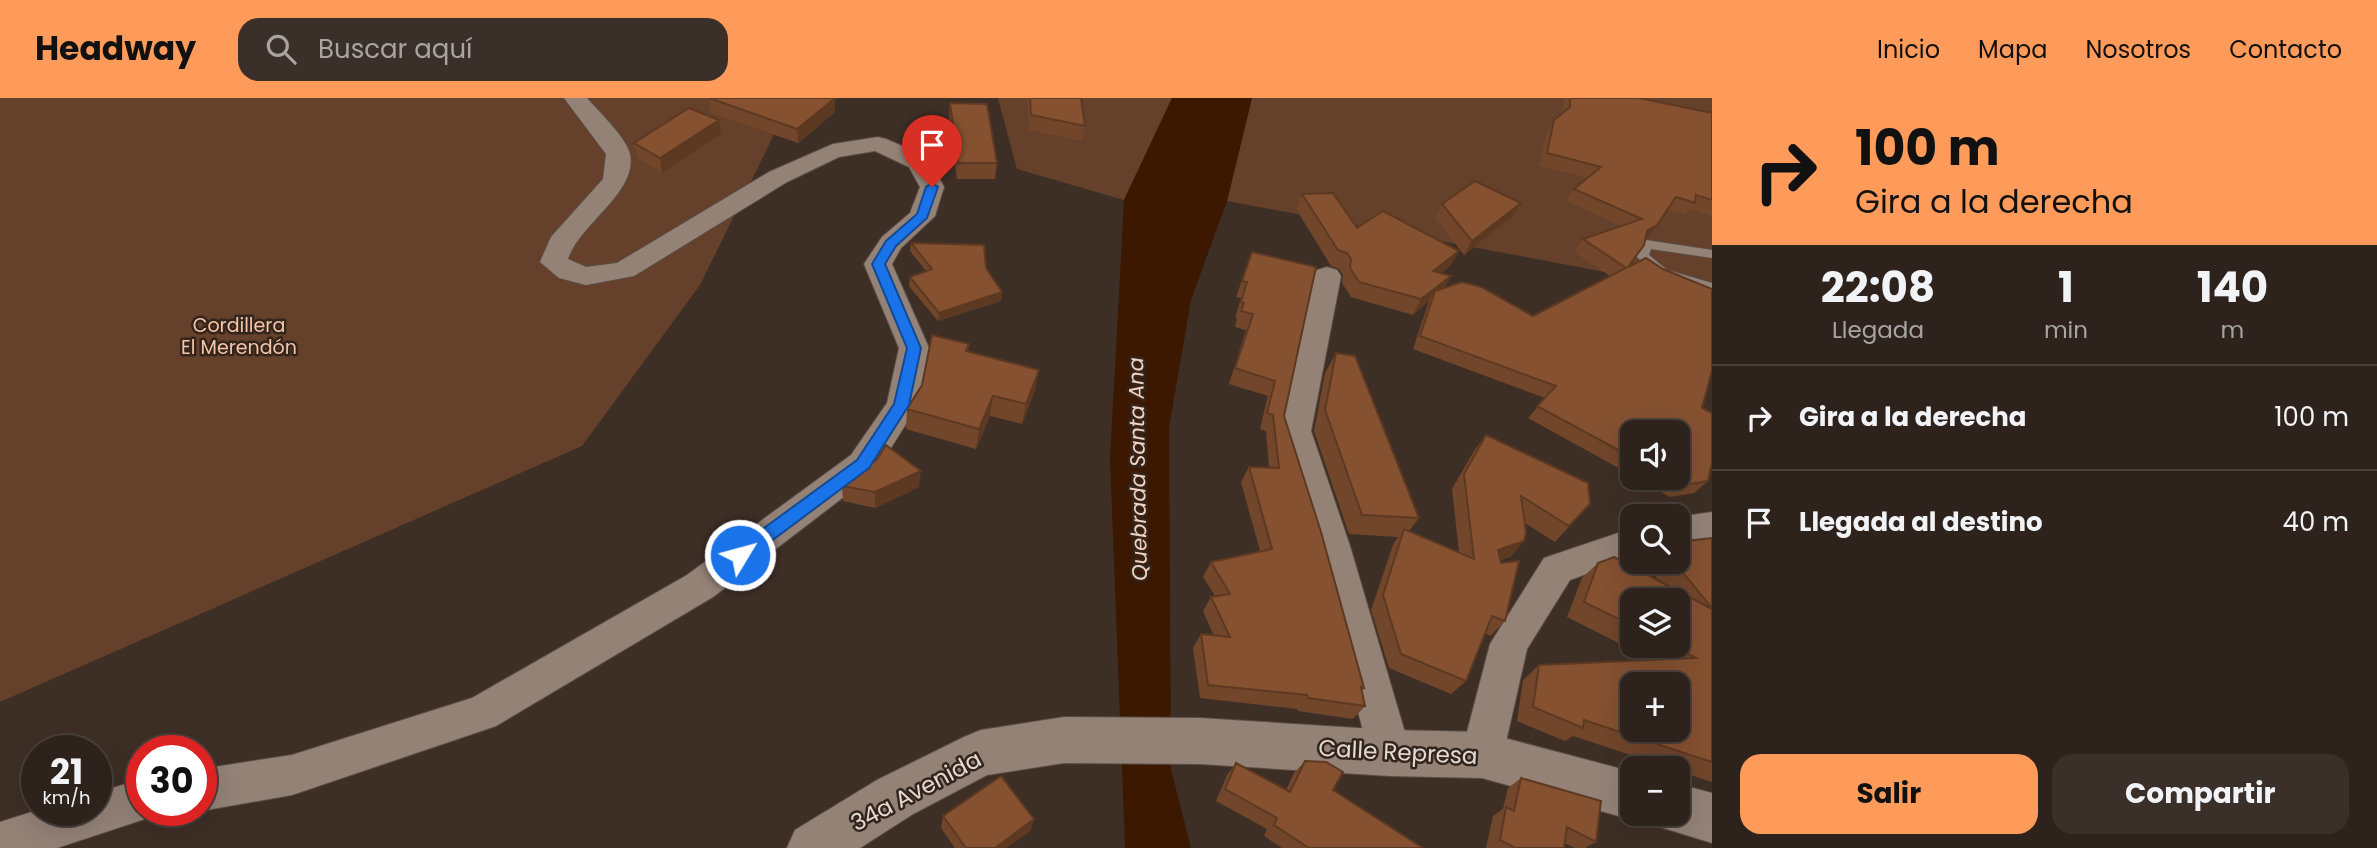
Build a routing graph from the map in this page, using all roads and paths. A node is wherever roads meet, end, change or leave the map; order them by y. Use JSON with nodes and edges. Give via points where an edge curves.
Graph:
{"nodes":[{"id":1,"x":575,"y":98,"type":"edge"},
{"id":2,"x":1712,"y":254,"type":"edge"},
{"id":3,"x":1327,"y":276,"type":"dead end"},
{"id":4,"x":1712,"y":287,"type":"edge"},
{"id":5,"x":1620,"y":547,"type":"edge"},
{"id":6,"x":1200,"y":741,"type":"joint"},
{"id":7,"x":1390,"y":753,"type":"junction"},
{"id":8,"x":1482,"y":755,"type":"junction"},
{"id":9,"x":217,"y":787,"type":"edge"},
{"id":10,"x":1620,"y":792,"type":"edge"},
{"id":11,"x":126,"y":805,"type":"edge"},
{"id":12,"x":1690,"y":812,"type":"edge"},
{"id":13,"x":1712,"y":818,"type":"edge"},
{"id":14,"x":0,"y":844,"type":"edge"},
{"id":15,"x":813,"y":848,"type":"edge"}],
"edges":[{"from":1,"to":9,"type":"street","via":[[618,153],[615,180],[560,243],[554,262],[586,276],[624,270],[778,177],[834,151],[878,144],[919,162],[932,187],[922,216],[891,243],[878,264],[914,348],[902,405],[863,464],[700,586],[482,713],[292,775]]},
{"from":2,"to":4,"type":"lane","via":[[1646,244],[1642,256],[1662,273]]},
{"from":3,"to":7,"type":"street","via":[[1294,431],[1332,546]]},
{"from":5,"to":8,"type":"street","via":[[1557,569],[1510,644]]},
{"from":6,"to":7,"type":"street","name":"Calle Represa"},
{"from":6,"to":15,"type":"street","name":"34a Avenida","via":[[1064,740],[981,753],[895,797]]},
{"from":7,"to":8,"type":"street","name":"Calle Represa"},
{"from":8,"to":10,"type":"street","name":"Calle Represa"},
{"from":11,"to":14,"type":"street"},
{"from":12,"to":13,"type":"street"}]}
